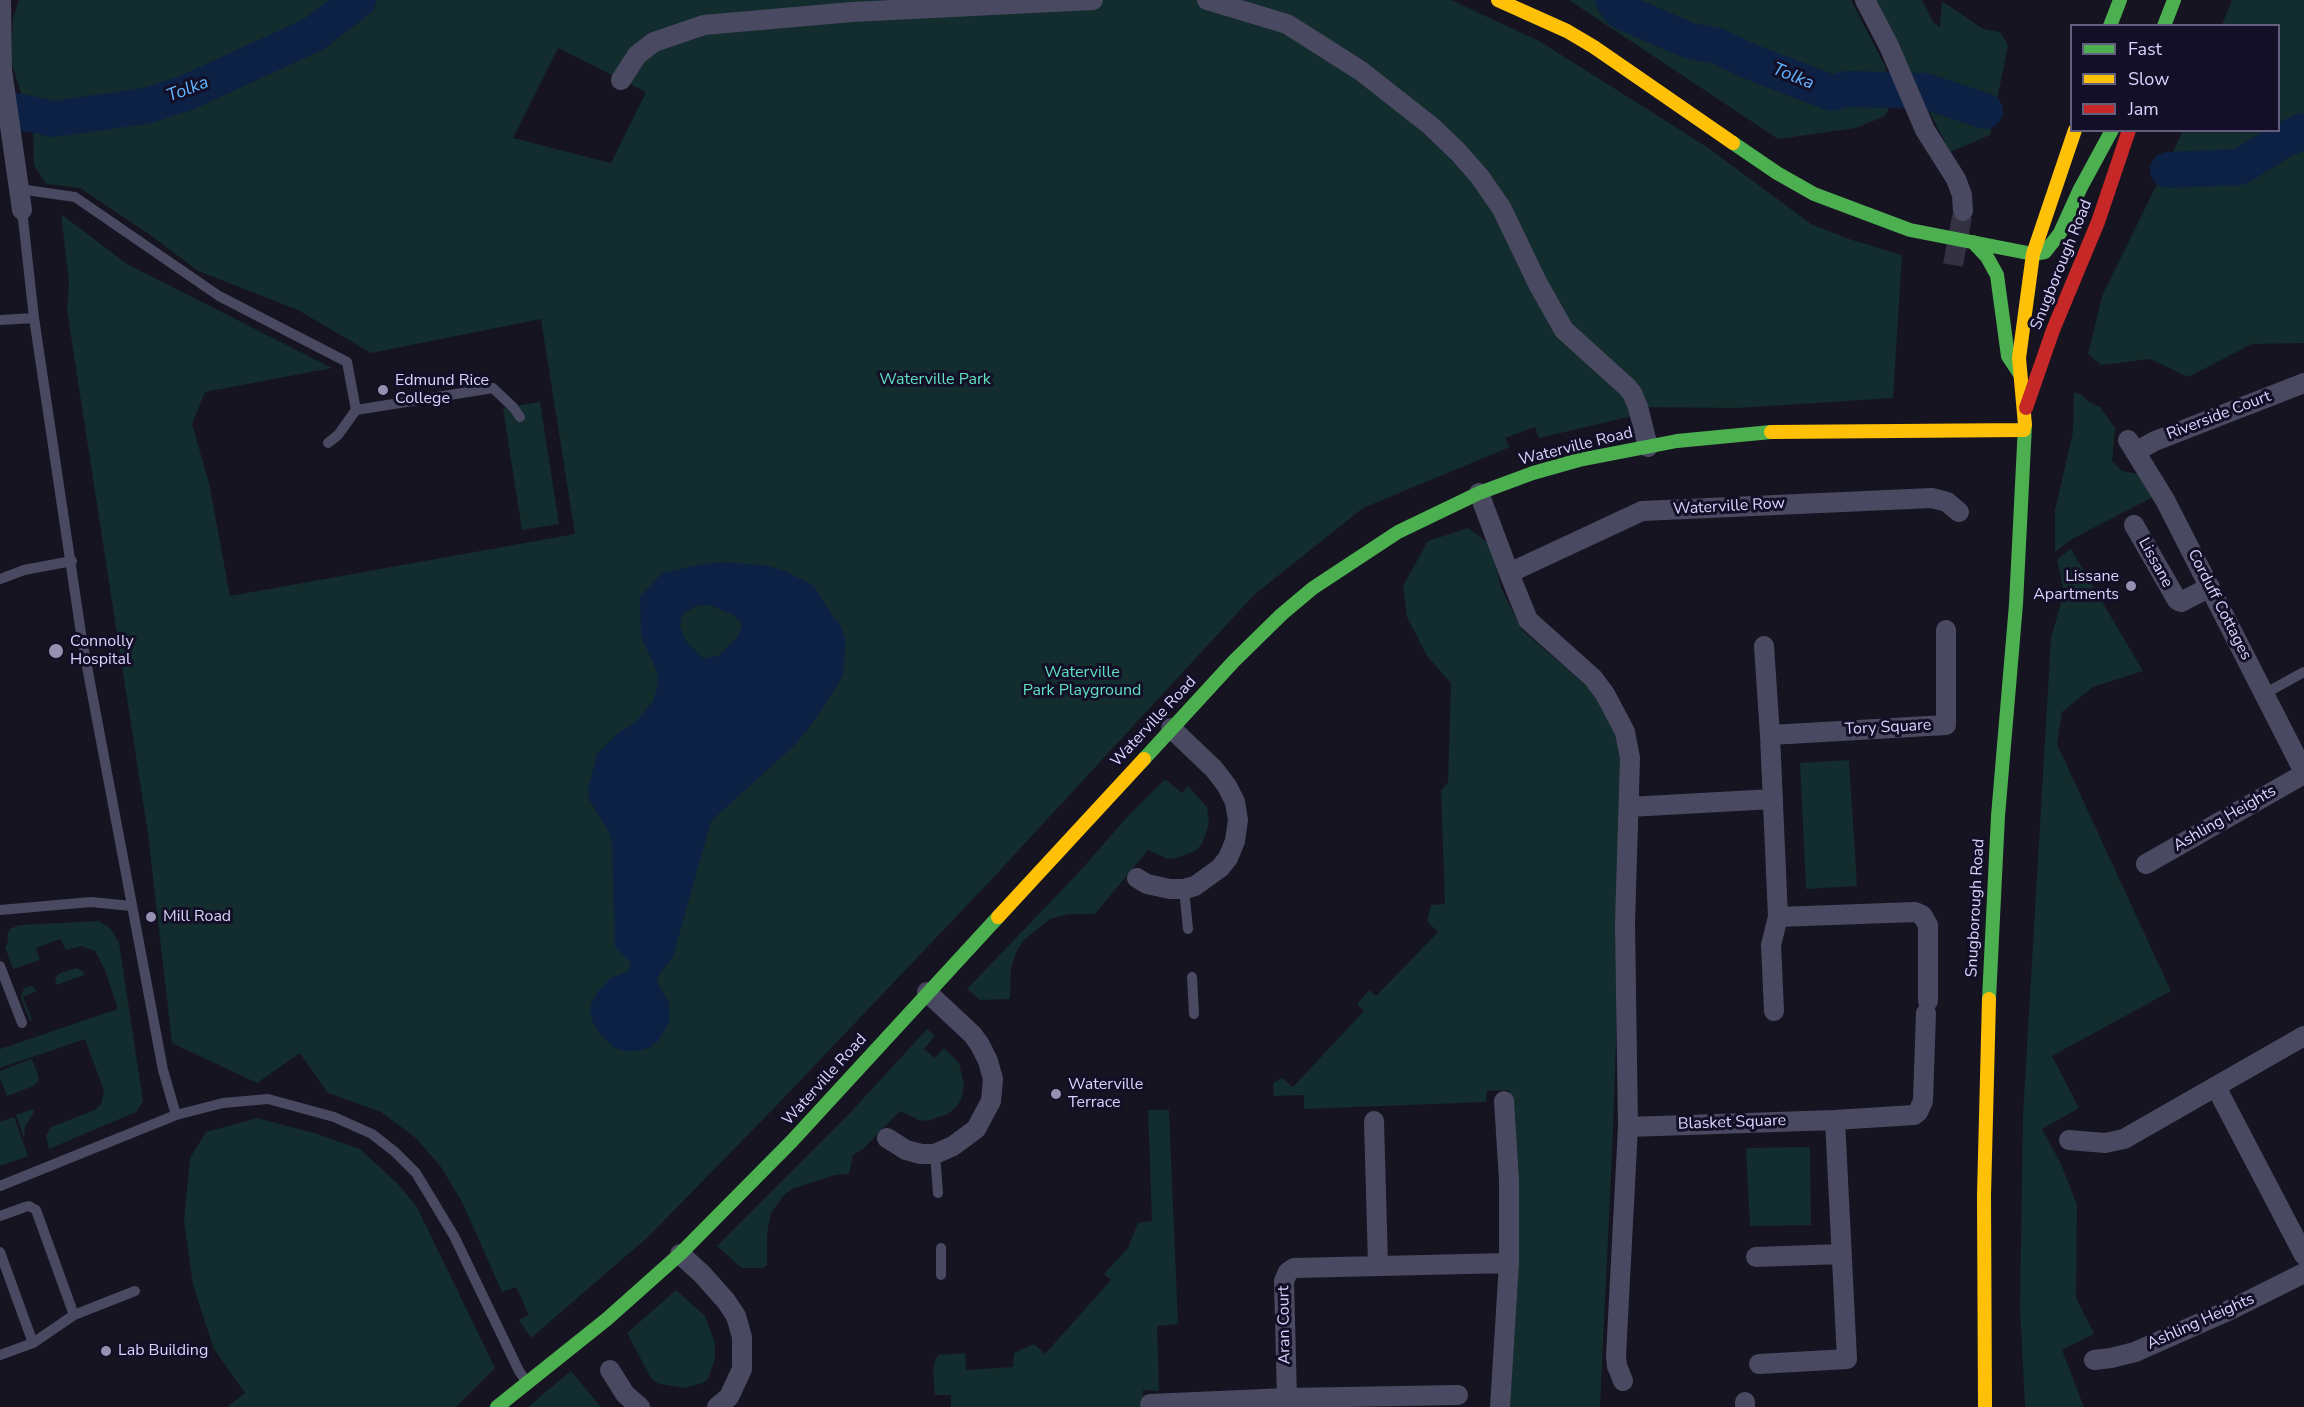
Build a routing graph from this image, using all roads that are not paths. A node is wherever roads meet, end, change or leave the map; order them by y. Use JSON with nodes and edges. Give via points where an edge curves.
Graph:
{"nodes":[{"id":1,"x":1,"y":0,"type":"edge"},
{"id":2,"x":1093,"y":0,"type":"edge"},
{"id":3,"x":1207,"y":0,"type":"edge"},
{"id":4,"x":1498,"y":0,"type":"edge"},
{"id":5,"x":1864,"y":0,"type":"edge"},
{"id":6,"x":2120,"y":0,"type":"edge"},
{"id":7,"x":2174,"y":0,"type":"edge"},
{"id":8,"x":2111,"y":24,"type":"edge"},
{"id":9,"x":2165,"y":24,"type":"edge"},
{"id":10,"x":621,"y":80,"type":"dead end"},
{"id":11,"x":2074,"y":132,"type":"edge"},
{"id":12,"x":2111,"y":132,"type":"edge"},
{"id":13,"x":2128,"y":132,"type":"edge"},
{"id":14,"x":19,"y":189,"type":"junction"},
{"id":15,"x":22,"y":210,"type":"joint"},
{"id":16,"x":1963,"y":212,"type":"tunnel mouth"},
{"id":17,"x":1973,"y":242,"type":"junction"},
{"id":18,"x":2033,"y":254,"type":"junction"},
{"id":19,"x":34,"y":318,"type":"junction"},
{"id":20,"x":0,"y":320,"type":"edge"},
{"id":21,"x":2020,"y":374,"type":"junction"},
{"id":22,"x":2304,"y":383,"type":"edge"},
{"id":23,"x":356,"y":410,"type":"junction"},
{"id":24,"x":2025,"y":412,"type":"junction"},
{"id":25,"x":520,"y":417,"type":"dead end"},
{"id":26,"x":2024,"y":430,"type":"junction"},
{"id":27,"x":328,"y":443,"type":"dead end"},
{"id":28,"x":2132,"y":446,"type":"joint"},
{"id":29,"x":1648,"y":447,"type":"junction"},
{"id":30,"x":1479,"y":493,"type":"junction"},
{"id":31,"x":1959,"y":512,"type":"dead end"},
{"id":32,"x":2134,"y":525,"type":"dead end"},
{"id":33,"x":72,"y":561,"type":"junction"},
{"id":34,"x":1509,"y":573,"type":"junction"},
{"id":35,"x":0,"y":579,"type":"edge"},
{"id":36,"x":2210,"y":587,"type":"junction"},
{"id":37,"x":1946,"y":630,"type":"dead end"},
{"id":38,"x":1764,"y":646,"type":"dead end"},
{"id":39,"x":2304,"y":672,"type":"edge"},
{"id":40,"x":2264,"y":694,"type":"junction"},
{"id":41,"x":1171,"y":728,"type":"junction"},
{"id":42,"x":1770,"y":735,"type":"junction"},
{"id":43,"x":2304,"y":773,"type":"edge"},
{"id":44,"x":1773,"y":800,"type":"junction"},
{"id":45,"x":1629,"y":807,"type":"junction"},
{"id":46,"x":2146,"y":864,"type":"dead end"},
{"id":47,"x":1137,"y":878,"type":"dead end"},
{"id":48,"x":1184,"y":890,"type":"junction"},
{"id":49,"x":131,"y":906,"type":"junction"},
{"id":50,"x":0,"y":910,"type":"edge"},
{"id":51,"x":1778,"y":917,"type":"junction"},
{"id":52,"x":1188,"y":928,"type":"dead end"},
{"id":53,"x":0,"y":966,"type":"edge"},
{"id":54,"x":1192,"y":978,"type":"dead end"},
{"id":55,"x":927,"y":992,"type":"junction"},
{"id":56,"x":1774,"y":1011,"type":"dead end"},
{"id":57,"x":1194,"y":1014,"type":"dead end"},
{"id":58,"x":22,"y":1023,"type":"dead end"},
{"id":59,"x":2304,"y":1036,"type":"edge"},
{"id":60,"x":2216,"y":1087,"type":"junction"},
{"id":61,"x":1504,"y":1101,"type":"dead end"},
{"id":62,"x":176,"y":1115,"type":"junction"},
{"id":63,"x":1835,"y":1120,"type":"junction"},
{"id":64,"x":1374,"y":1121,"type":"dead end"},
{"id":65,"x":1628,"y":1127,"type":"junction"},
{"id":66,"x":887,"y":1138,"type":"dead end"},
{"id":67,"x":2069,"y":1140,"type":"dead end"},
{"id":68,"x":935,"y":1154,"type":"junction"},
{"id":69,"x":0,"y":1186,"type":"edge"},
{"id":70,"x":938,"y":1194,"type":"dead end"},
{"id":71,"x":0,"y":1216,"type":"edge"},
{"id":72,"x":941,"y":1248,"type":"dead end"},
{"id":73,"x":0,"y":1252,"type":"edge"},
{"id":74,"x":680,"y":1254,"type":"junction"},
{"id":75,"x":1842,"y":1254,"type":"junction"},
{"id":76,"x":2304,"y":1255,"type":"edge"},
{"id":77,"x":1756,"y":1257,"type":"dead end"},
{"id":78,"x":1509,"y":1263,"type":"junction"},
{"id":79,"x":1378,"y":1265,"type":"junction"},
{"id":80,"x":2304,"y":1273,"type":"edge"},
{"id":81,"x":941,"y":1275,"type":"dead end"},
{"id":82,"x":135,"y":1291,"type":"dead end"},
{"id":83,"x":74,"y":1315,"type":"junction"},
{"id":84,"x":33,"y":1343,"type":"junction"},
{"id":85,"x":0,"y":1355,"type":"edge"},
{"id":86,"x":2094,"y":1360,"type":"dead end"},
{"id":87,"x":1759,"y":1364,"type":"dead end"},
{"id":88,"x":610,"y":1370,"type":"dead end"},
{"id":89,"x":1623,"y":1381,"type":"dead end"},
{"id":90,"x":528,"y":1383,"type":"junction"},
{"id":91,"x":1458,"y":1395,"type":"dead end"},
{"id":92,"x":1287,"y":1398,"type":"junction"},
{"id":93,"x":1373,"y":1402,"type":"edge"},
{"id":94,"x":1150,"y":1404,"type":"dead end"},
{"id":95,"x":1173,"y":1405,"type":"edge"},
{"id":96,"x":497,"y":1407,"type":"edge"},
{"id":97,"x":640,"y":1407,"type":"edge"},
{"id":98,"x":717,"y":1407,"type":"edge"},
{"id":99,"x":1500,"y":1407,"type":"edge"},
{"id":100,"x":1985,"y":1407,"type":"edge"}],
"edges":[{"from":1,"to":14,"type":"street","via":[[2,70]]},
{"from":2,"to":10,"type":"street","via":[[852,12],[704,25],[654,42],[638,55]]},
{"from":3,"to":29,"type":"street","via":[[1287,24],[1361,71],[1459,153],[1502,209],[1564,330],[1632,393]]},
{"from":4,"to":17,"type":"main road","via":[[1594,47],[1777,173],[1814,194],[1910,230]]},
{"from":5,"to":16,"type":"street","via":[[1889,46],[1925,130],[1956,179]]},
{"from":6,"to":8,"type":"main road"},
{"from":7,"to":9,"type":"main road"},
{"from":11,"to":18,"type":"main road","name":"Snugborough Road"},
{"from":12,"to":18,"type":"main road","via":[[2060,234],[2045,252]]},
{"from":13,"to":24,"type":"main road","name":"Snugborough Road"},
{"from":14,"to":15,"type":"street"},
{"from":14,"to":23,"type":"lane","via":[[75,197],[219,296],[347,362]]},
{"from":15,"to":19,"type":"lane"},
{"from":17,"to":18,"type":"main road"},
{"from":17,"to":21,"type":"main road","via":[[1997,275],[2008,356]]},
{"from":18,"to":21,"type":"main road","name":"Snugborough Road"},
{"from":19,"to":20,"type":"lane"},
{"from":19,"to":33,"type":"lane"},
{"from":21,"to":24,"type":"main road","name":"Snugborough Road"},
{"from":22,"to":28,"type":"street","name":"Riverside Court","via":[[2155,441]]},
{"from":23,"to":25,"type":"lane","via":[[493,388]]},
{"from":23,"to":27,"type":"lane"},
{"from":24,"to":26,"type":"main road","name":"Snugborough Road"},
{"from":26,"to":29,"type":"main road","name":"Waterville Road","via":[[1784,431]]},
{"from":26,"to":100,"type":"main road","name":"Snugborough Road","via":[[1989,985],[1984,1195]]},
{"from":28,"to":36,"type":"street","name":"Corduff Cottages"},
{"from":29,"to":30,"type":"main road","name":"Waterville Road","via":[[1579,460]]},
{"from":30,"to":34,"type":"street"},
{"from":30,"to":41,"type":"main road","name":"Waterville Road","via":[[1398,532],[1313,588],[1234,661]]},
{"from":31,"to":34,"type":"street","name":"Waterville Row","via":[[1947,502],[1932,498],[1642,511]]},
{"from":32,"to":36,"type":"street","name":"Lissane","via":[[2177,600],[2181,602]]},
{"from":33,"to":35,"type":"lane"},
{"from":33,"to":49,"type":"lane","via":[[84,650]]},
{"from":34,"to":45,"type":"street","via":[[1528,620],[1593,678],[1616,714],[1625,732],[1630,758]]},
{"from":36,"to":40,"type":"street","name":"Corduff Cottages"},
{"from":37,"to":42,"type":"street","name":"Tory Square","via":[[1946,725]]},
{"from":38,"to":42,"type":"street"},
{"from":39,"to":40,"type":"lane"},
{"from":40,"to":43,"type":"street","name":"Corduff Cottages"},
{"from":41,"to":48,"type":"street","via":[[1227,786],[1238,820],[1228,858],[1208,878]]},
{"from":41,"to":55,"type":"main road","name":"Waterville Road"},
{"from":42,"to":44,"type":"street"},
{"from":43,"to":46,"type":"street","name":"Ashling Heights"},
{"from":44,"to":45,"type":"street"},
{"from":44,"to":51,"type":"street"},
{"from":45,"to":65,"type":"street","via":[[1625,923]]},
{"from":47,"to":48,"type":"street","via":[[1160,888]]},
{"from":48,"to":52,"type":"lane"},
{"from":49,"to":50,"type":"lane","via":[[90,902]]},
{"from":49,"to":62,"type":"lane","via":[[163,1070]]},
{"from":51,"to":56,"type":"street","via":[[1771,945]]},
{"from":51,"to":63,"type":"street","name":"Blasket Square","via":[[1915,912],[1928,925],[1923,1101],[1918,1112]]},
{"from":53,"to":58,"type":"lane"},
{"from":54,"to":57,"type":"lane"},
{"from":55,"to":68,"type":"street","via":[[973,1035],[993,1079],[991,1101],[976,1129]]},
{"from":55,"to":74,"type":"main road","name":"Waterville Road","via":[[792,1141]]},
{"from":59,"to":60,"type":"street"},
{"from":60,"to":67,"type":"street","via":[[2124,1139],[2105,1143]]},
{"from":60,"to":76,"type":"street"},
{"from":61,"to":78,"type":"street"},
{"from":62,"to":69,"type":"lane"},
{"from":62,"to":90,"type":"lane","via":[[223,1103],[268,1099],[334,1117],[384,1143],[406,1162],[429,1192]]},
{"from":63,"to":65,"type":"street","name":"Blasket Square"},
{"from":63,"to":75,"type":"street"},
{"from":64,"to":79,"type":"street"},
{"from":65,"to":89,"type":"street","via":[[1616,1356]]},
{"from":66,"to":68,"type":"street","via":[[906,1150]]},
{"from":68,"to":70,"type":"lane"},
{"from":71,"to":83,"type":"lane","via":[[29,1206],[36,1210]]},
{"from":72,"to":81,"type":"lane"},
{"from":73,"to":84,"type":"lane"},
{"from":74,"to":90,"type":"main road","name":"Waterville Road"},
{"from":74,"to":98,"type":"street","via":[[726,1301],[736,1316],[742,1337],[742,1369],[729,1397]]},
{"from":75,"to":77,"type":"street"},
{"from":75,"to":87,"type":"street","via":[[1847,1359]]},
{"from":78,"to":79,"type":"street","name":"Aran Court"},
{"from":78,"to":99,"type":"street"},
{"from":79,"to":92,"type":"street","name":"Aran Court","via":[[1294,1268],[1284,1276]]},
{"from":80,"to":86,"type":"street","name":"Ashling Heights","via":[[2135,1352]]},
{"from":82,"to":83,"type":"lane"},
{"from":83,"to":84,"type":"lane"},
{"from":84,"to":85,"type":"lane"},
{"from":88,"to":97,"type":"street","via":[[625,1394]]},
{"from":90,"to":96,"type":"main road","name":"Waterville Road"},
{"from":91,"to":93,"type":"street"},
{"from":92,"to":93,"type":"street"},
{"from":92,"to":95,"type":"street"},
{"from":94,"to":95,"type":"street"}]}
